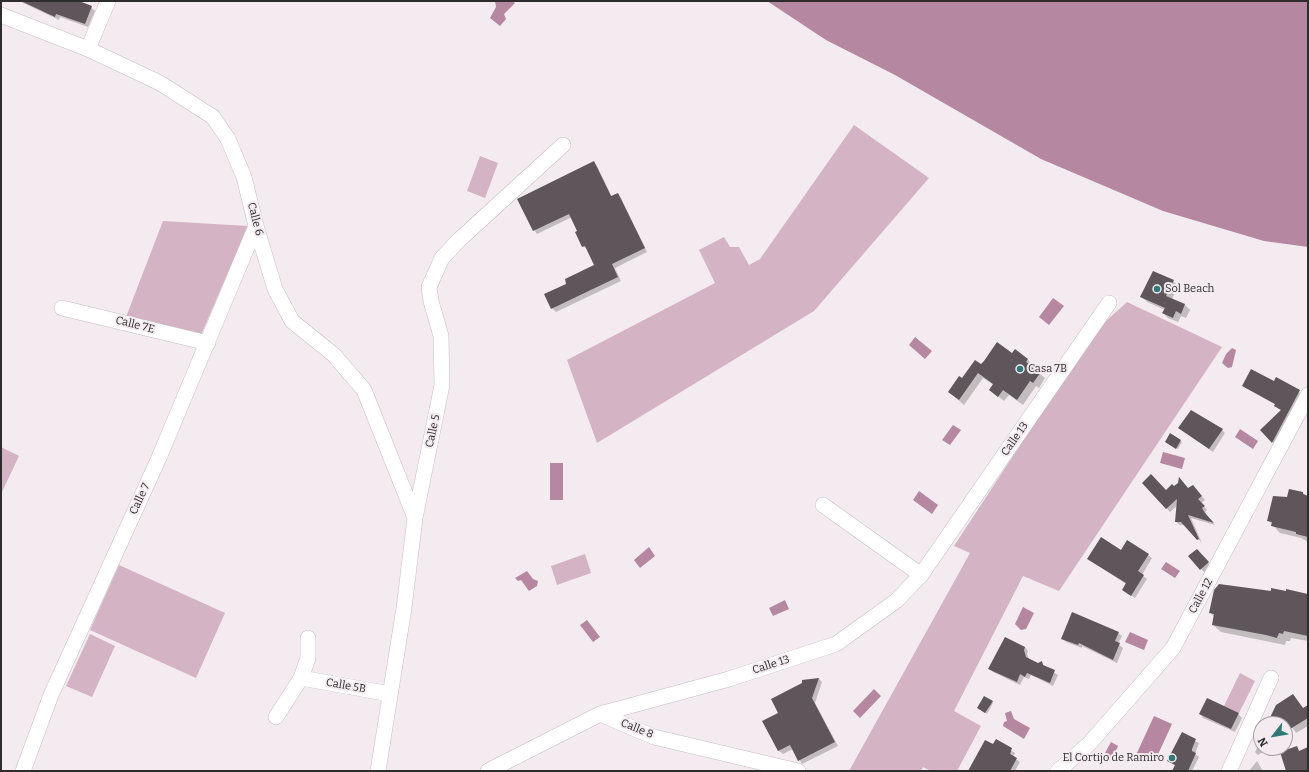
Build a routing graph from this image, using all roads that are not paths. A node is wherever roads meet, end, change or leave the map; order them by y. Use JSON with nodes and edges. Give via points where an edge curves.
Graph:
{"nodes":[{"id":1,"x":108,"y":1,"type":"edge"},
{"id":2,"x":1,"y":15,"type":"edge"},
{"id":3,"x":88,"y":49,"type":"junction"},
{"id":4,"x":563,"y":145,"type":"dead end"},
{"id":5,"x":256,"y":226,"type":"junction"},
{"id":6,"x":1109,"y":303,"type":"dead end"},
{"id":7,"x":62,"y":308,"type":"dead end"},
{"id":8,"x":208,"y":343,"type":"junction"},
{"id":9,"x":1308,"y":395,"type":"edge"},
{"id":10,"x":822,"y":505,"type":"dead end"},
{"id":11,"x":415,"y":518,"type":"junction"},
{"id":12,"x":921,"y":575,"type":"junction"},
{"id":13,"x":308,"y":638,"type":"dead end"},
{"id":14,"x":301,"y":678,"type":"junction"},
{"id":15,"x":1271,"y":678,"type":"dead end"},
{"id":16,"x":390,"y":694,"type":"junction"},
{"id":17,"x":600,"y":714,"type":"junction"},
{"id":18,"x":276,"y":717,"type":"dead end"},
{"id":19,"x":23,"y":771,"type":"edge"},
{"id":20,"x":378,"y":771,"type":"edge"},
{"id":21,"x":488,"y":771,"type":"edge"},
{"id":22,"x":798,"y":771,"type":"edge"},
{"id":23,"x":1058,"y":771,"type":"edge"},
{"id":24,"x":1229,"y":771,"type":"edge"}],
"edges":[{"from":1,"to":3,"type":"street"},
{"from":2,"to":3,"type":"street","name":"Calle 6"},
{"from":3,"to":5,"type":"street","name":"Calle 6","via":[[160,83],[213,117],[228,139],[244,177]]},
{"from":4,"to":11,"type":"street","name":"Calle 5","via":[[442,258],[429,287],[442,336],[442,385]]},
{"from":5,"to":8,"type":"street","name":"Calle 7"},
{"from":5,"to":11,"type":"street","name":"Calle 6","via":[[276,289],[292,321],[334,355],[364,390]]},
{"from":6,"to":12,"type":"street","name":"Calle 13"},
{"from":7,"to":8,"type":"street","name":"Calle 7E"},
{"from":8,"to":19,"type":"street","name":"Calle 7","via":[[158,460],[51,694]]},
{"from":9,"to":23,"type":"street","name":"Calle 12","via":[[1174,648],[1089,744]]},
{"from":10,"to":12,"type":"street"},
{"from":11,"to":16,"type":"street","name":"Calle 5"},
{"from":12,"to":17,"type":"street","name":"Calle 13","via":[[896,601],[836,644],[729,678]]},
{"from":13,"to":14,"type":"street","via":[[308,658]]},
{"from":14,"to":16,"type":"street","name":"Calle 5B"},
{"from":14,"to":18,"type":"street"},
{"from":15,"to":24,"type":"street"},
{"from":16,"to":20,"type":"street","name":"Calle 5"},
{"from":17,"to":21,"type":"street"},
{"from":17,"to":22,"type":"street","name":"Calle 8","via":[[654,737]]}]}
